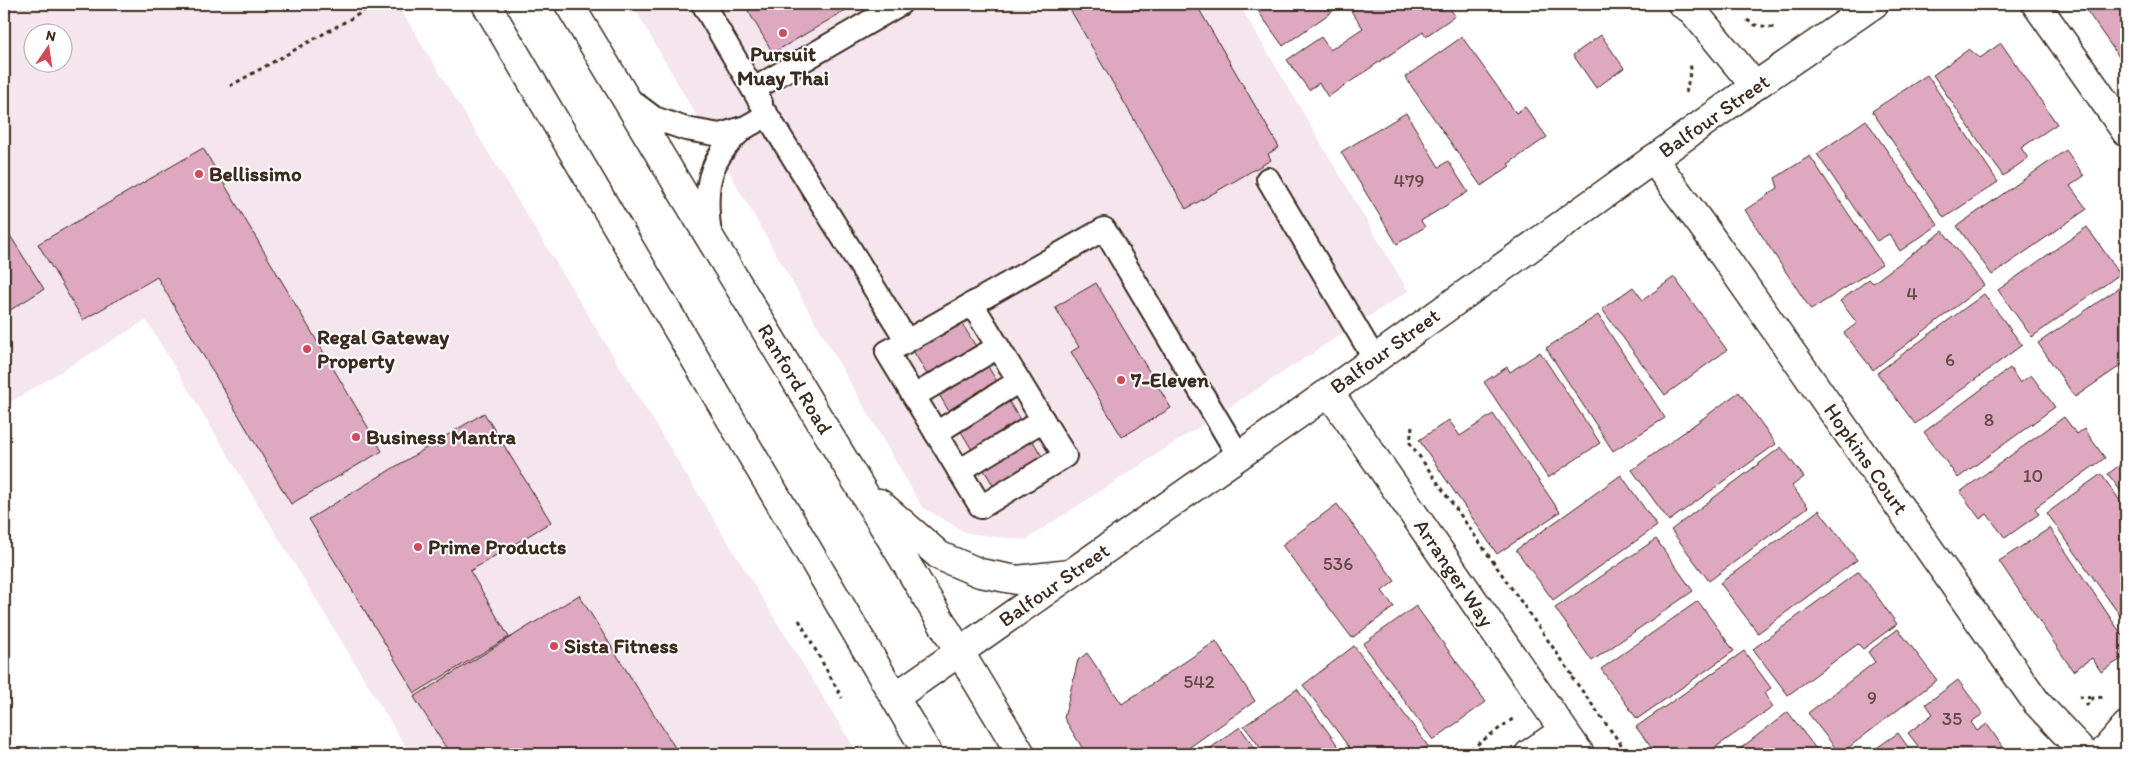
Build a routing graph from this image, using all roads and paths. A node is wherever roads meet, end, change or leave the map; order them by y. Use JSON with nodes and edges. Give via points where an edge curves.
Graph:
{"nodes":[{"id":1,"x":371,"y":4,"type":"edge"},
{"id":2,"x":486,"y":4,"type":"edge"},
{"id":3,"x":569,"y":4,"type":"edge"},
{"id":4,"x":703,"y":4,"type":"edge"},
{"id":5,"x":900,"y":4,"type":"edge"},
{"id":6,"x":1682,"y":4,"type":"edge"},
{"id":7,"x":1874,"y":4,"type":"edge"},
{"id":8,"x":2036,"y":4,"type":"edge"},
{"id":9,"x":1740,"y":17,"type":"dead end"},
{"id":10,"x":1780,"y":28,"type":"dead end"},
{"id":11,"x":230,"y":86,"type":"dead end"},
{"id":12,"x":1755,"y":86,"type":"junction"},
{"id":13,"x":754,"y":89,"type":"junction"},
{"id":14,"x":625,"y":96,"type":"junction"},
{"id":15,"x":767,"y":115,"type":"junction"},
{"id":16,"x":746,"y":127,"type":"junction"},
{"id":17,"x":2126,"y":132,"type":"edge"},
{"id":18,"x":1653,"y":159,"type":"junction"},
{"id":19,"x":1268,"y":179,"type":"dead end"},
{"id":20,"x":710,"y":237,"type":"junction"},
{"id":21,"x":972,"y":304,"type":"junction"},
{"id":22,"x":907,"y":341,"type":"junction"},
{"id":23,"x":998,"y":347,"type":"junction"},
{"id":24,"x":1374,"y":358,"type":"junction"},
{"id":25,"x":1019,"y":381,"type":"junction"},
{"id":26,"x":1330,"y":392,"type":"junction"},
{"id":27,"x":914,"y":396,"type":"junction"},
{"id":28,"x":1043,"y":420,"type":"junction"},
{"id":29,"x":1412,"y":426,"type":"dead end"},
{"id":30,"x":936,"y":433,"type":"junction"},
{"id":31,"x":1239,"y":456,"type":"junction"},
{"id":32,"x":959,"y":471,"type":"junction"},
{"id":33,"x":860,"y":485,"type":"junction"},
{"id":34,"x":1070,"y":574,"type":"junction"},
{"id":35,"x":799,"y":620,"type":"dead end"},
{"id":36,"x":960,"y":652,"type":"junction"},
{"id":37,"x":1573,"y":676,"type":"dead end"},
{"id":38,"x":895,"y":697,"type":"junction"},
{"id":39,"x":842,"y":698,"type":"dead end"},
{"id":40,"x":2126,"y":726,"type":"edge"},
{"id":41,"x":1563,"y":731,"type":"junction"},
{"id":42,"x":928,"y":754,"type":"edge"},
{"id":43,"x":1021,"y":754,"type":"edge"},
{"id":44,"x":1529,"y":754,"type":"edge"},
{"id":45,"x":1580,"y":754,"type":"edge"},
{"id":46,"x":2085,"y":754,"type":"edge"},
{"id":47,"x":2102,"y":754,"type":"edge"}],
"edges":[{"from":1,"to":11,"type":"path","via":[[359,14]]},
{"from":2,"to":38,"type":"street"},
{"from":3,"to":14,"type":"street","name":"Ranford Road"},
{"from":4,"to":13,"type":"lane"},
{"from":5,"to":13,"type":"lane"},
{"from":6,"to":12,"type":"street","via":[[1692,10]]},
{"from":7,"to":12,"type":"street","name":"Balfour Street"},
{"from":8,"to":17,"type":"street"},
{"from":9,"to":10,"type":"path","via":[[1755,24]]},
{"from":12,"to":18,"type":"street","name":"Balfour Street"},
{"from":13,"to":15,"type":"lane"},
{"from":14,"to":16,"type":"lane","via":[[654,118],[686,130],[720,135]]},
{"from":14,"to":20,"type":"street","name":"Ranford Road"},
{"from":15,"to":16,"type":"lane"},
{"from":15,"to":22,"type":"lane"},
{"from":16,"to":20,"type":"lane","via":[[729,141],[715,163],[708,184],[706,205]]},
{"from":18,"to":24,"type":"street","name":"Balfour Street"},
{"from":18,"to":46,"type":"street","name":"Hopkins Court","via":[[2037,704]]},
{"from":19,"to":24,"type":"lane"},
{"from":20,"to":33,"type":"street","name":"Ranford Road"},
{"from":21,"to":22,"type":"lane"},
{"from":21,"to":23,"type":"lane"},
{"from":21,"to":31,"type":"lane","via":[[1104,229]]},
{"from":22,"to":27,"type":"lane","via":[[887,352]]},
{"from":23,"to":25,"type":"lane"},
{"from":23,"to":27,"type":"lane"},
{"from":24,"to":26,"type":"street","name":"Balfour Street"},
{"from":25,"to":28,"type":"lane"},
{"from":25,"to":30,"type":"lane"},
{"from":26,"to":31,"type":"street","name":"Balfour Street"},
{"from":26,"to":41,"type":"street","name":"Arranger Way"},
{"from":27,"to":30,"type":"lane"},
{"from":28,"to":32,"type":"lane"},
{"from":28,"to":32,"type":"lane","via":[[1065,456],[1023,482],[981,507]]},
{"from":29,"to":37,"type":"path","via":[[1410,443]]},
{"from":30,"to":32,"type":"lane"},
{"from":31,"to":34,"type":"street","name":"Balfour Street"},
{"from":33,"to":34,"type":"street","via":[[940,556],[980,573],[1017,580]]},
{"from":33,"to":36,"type":"street","name":"Ranford Road"},
{"from":34,"to":36,"type":"street","name":"Balfour Street"},
{"from":35,"to":39,"type":"path"},
{"from":36,"to":38,"type":"street","name":"Balfour Street"},
{"from":36,"to":43,"type":"street","name":"Ranford Road"},
{"from":38,"to":42,"type":"street"},
{"from":40,"to":47,"type":"street"},
{"from":41,"to":44,"type":"street"},
{"from":41,"to":45,"type":"street","name":"Arranger Way"}]}
